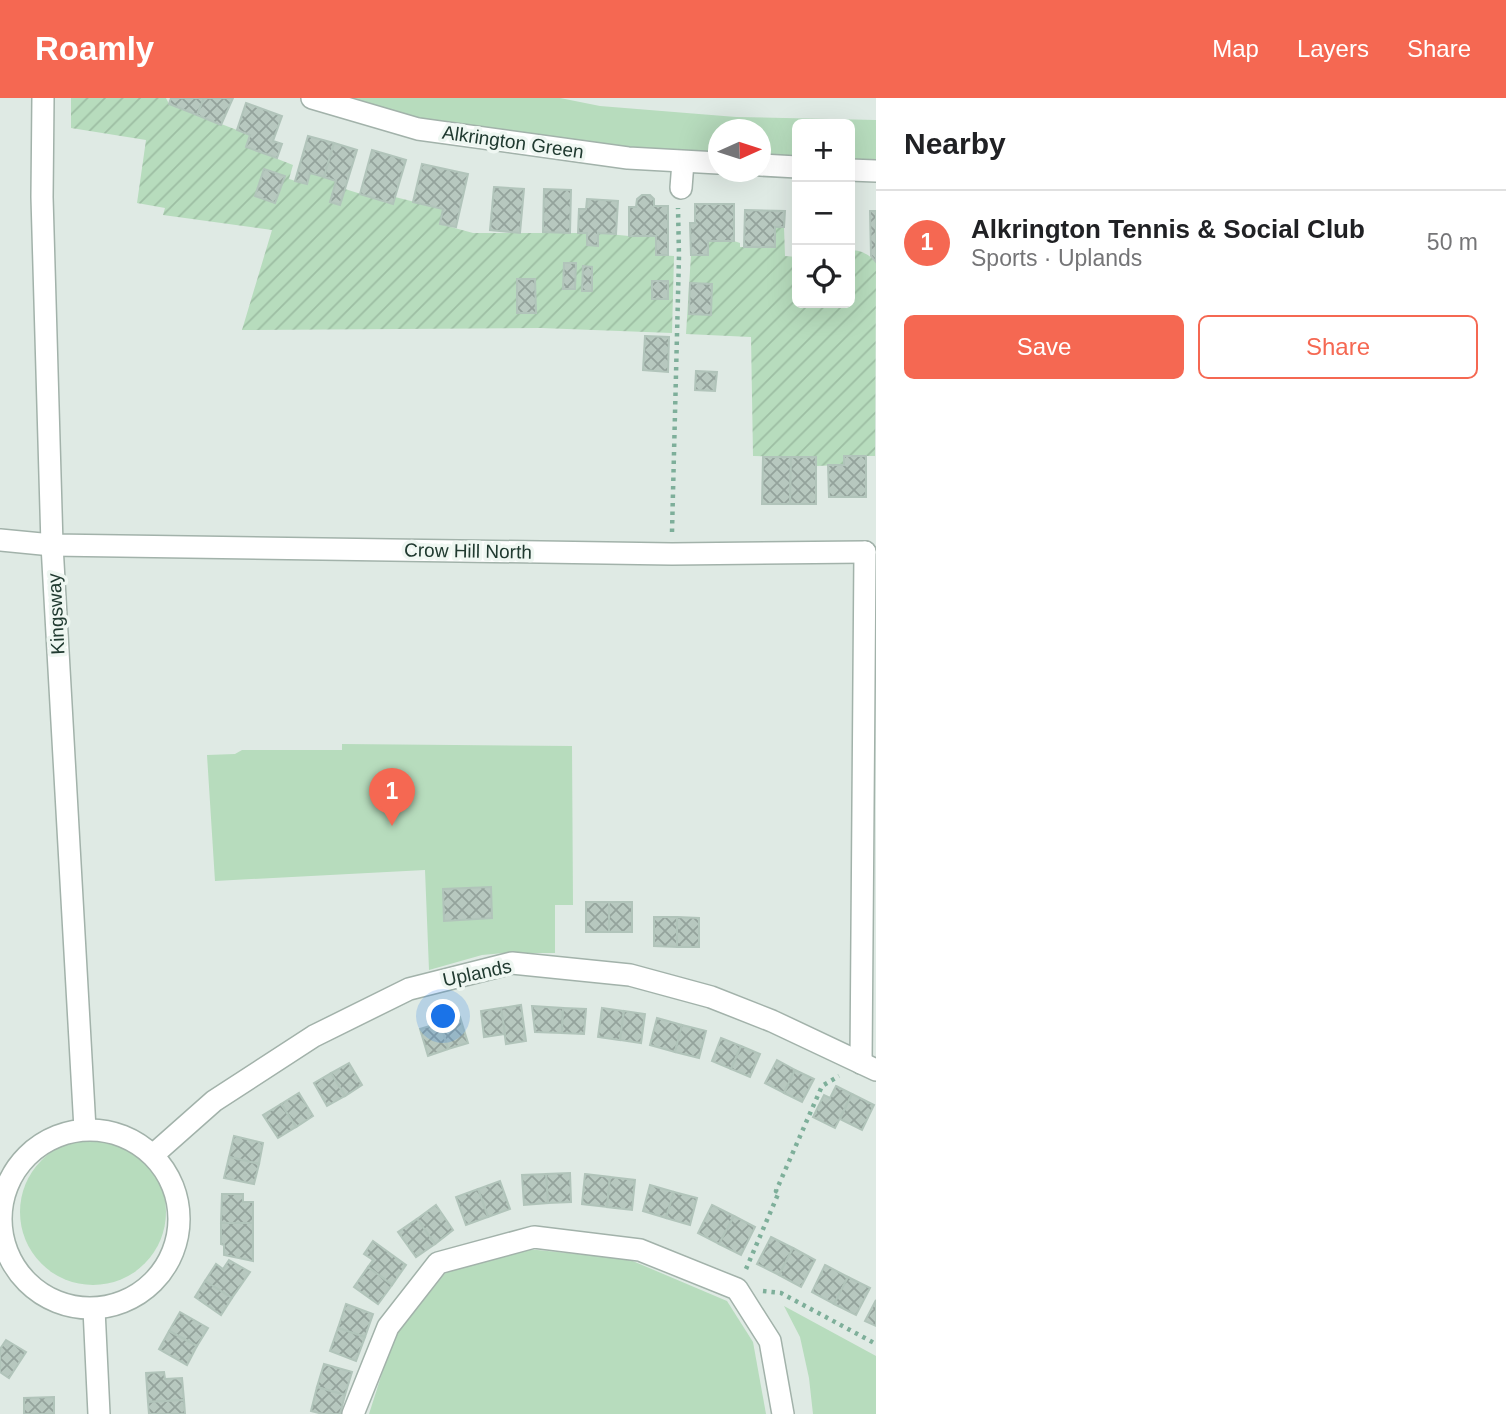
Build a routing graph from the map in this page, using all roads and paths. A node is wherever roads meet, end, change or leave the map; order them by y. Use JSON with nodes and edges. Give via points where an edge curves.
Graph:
{"nodes":[{"id":1,"x":43,"y":98,"type":"edge"},
{"id":2,"x":312,"y":98,"type":"edge"},
{"id":3,"x":684,"y":162,"type":"junction"},
{"id":4,"x":708,"y":163,"type":"edge"},
{"id":5,"x":771,"y":166,"type":"edge"},
{"id":6,"x":792,"y":167,"type":"edge"},
{"id":7,"x":855,"y":170,"type":"edge"},
{"id":8,"x":876,"y":171,"type":"edge"},
{"id":9,"x":681,"y":188,"type":"joint"},
{"id":10,"x":0,"y":540,"type":"edge"},
{"id":11,"x":52,"y":545,"type":"junction"},
{"id":12,"x":870,"y":545,"type":"edge"},
{"id":13,"x":672,"y":554,"type":"junction"},
{"id":14,"x":868,"y":1067,"type":"edge"},
{"id":15,"x":85,"y":1129,"type":"junction"},
{"id":16,"x":153,"y":1155,"type":"junction"},
{"id":17,"x":3,"y":1188,"type":"edge"},
{"id":18,"x":737,"y":1289,"type":"junction"},
{"id":19,"x":94,"y":1309,"type":"junction"},
{"id":20,"x":876,"y":1344,"type":"edge"},
{"id":21,"x":99,"y":1414,"type":"edge"},
{"id":22,"x":353,"y":1414,"type":"edge"},
{"id":23,"x":783,"y":1414,"type":"edge"}],
"edges":[{"from":1,"to":11,"type":"street","name":"Kingsway"},
{"from":2,"to":3,"type":"street","name":"Alkrington Green","via":[[418,129]]},
{"from":3,"to":4,"type":"street","name":"Alkrington Green"},
{"from":3,"to":9,"type":"street"},
{"from":5,"to":6,"type":"street"},
{"from":7,"to":8,"type":"street"},
{"from":9,"to":13,"type":"path"},
{"from":10,"to":11,"type":"street","name":"Crow Hill North"},
{"from":11,"to":13,"type":"street","name":"Crow Hill North"},
{"from":11,"to":15,"type":"street","name":"Kingsway"},
{"from":12,"to":13,"type":"street","name":"Crow Hill North"},
{"from":12,"to":14,"type":"street"},
{"from":14,"to":16,"type":"street","name":"Uplands","via":[[711,997],[630,975],[512,963],[409,989],[314,1036],[214,1101]]},
{"from":14,"to":18,"type":"path","via":[[822,1086]]},
{"from":15,"to":16,"type":"street","via":[[123,1135]]},
{"from":15,"to":17,"type":"street","via":[[55,1136],[29,1153]]},
{"from":16,"to":19,"type":"street","via":[[172,1180],[180,1216],[176,1247],[157,1279],[132,1299]]},
{"from":17,"to":19,"type":"street","via":[[0,1216],[9,1257],[27,1283],[62,1305]]},
{"from":18,"to":20,"type":"path","via":[[781,1293]]},
{"from":18,"to":22,"type":"street","via":[[640,1250],[534,1237],[438,1263],[388,1327]]},
{"from":18,"to":23,"type":"street","via":[[770,1341]]},
{"from":19,"to":21,"type":"street"}]}
